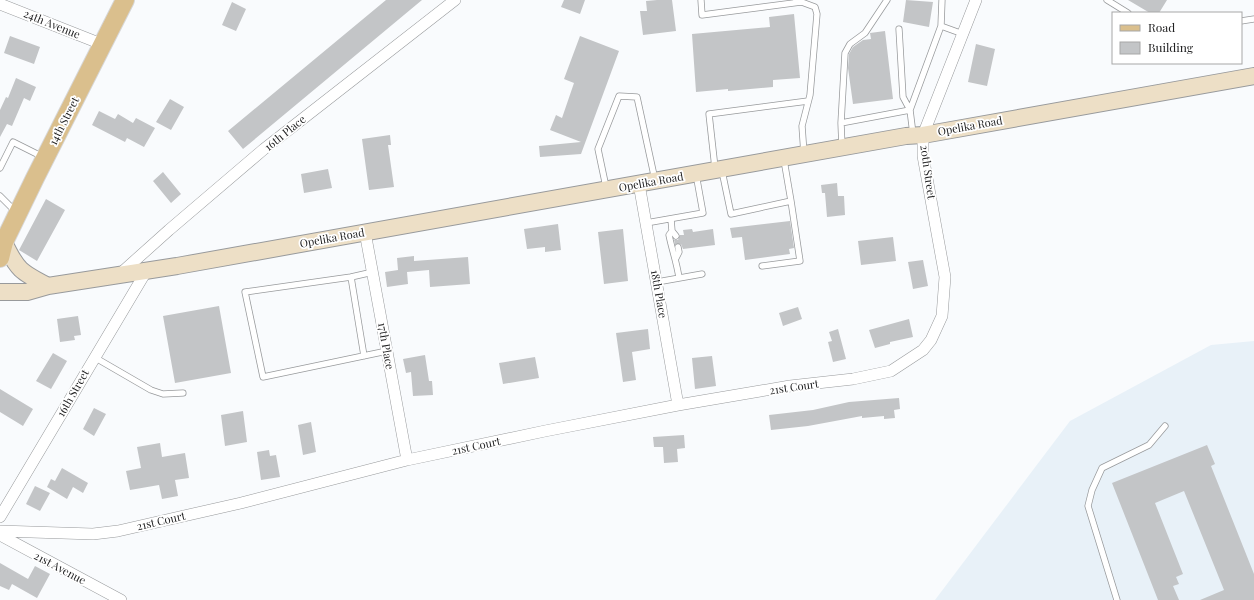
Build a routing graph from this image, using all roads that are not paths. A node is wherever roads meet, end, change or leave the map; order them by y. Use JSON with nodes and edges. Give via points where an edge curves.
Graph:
{"nodes":[{"id":1,"x":125,"y":0,"type":"edge"},
{"id":2,"x":455,"y":0,"type":"edge"},
{"id":3,"x":700,"y":0,"type":"edge"},
{"id":4,"x":887,"y":0,"type":"edge"},
{"id":5,"x":942,"y":0,"type":"edge"},
{"id":6,"x":976,"y":0,"type":"edge"},
{"id":7,"x":1107,"y":0,"type":"edge"},
{"id":8,"x":798,"y":1,"type":"edge"},
{"id":9,"x":0,"y":4,"type":"edge"},
{"id":10,"x":1126,"y":12,"type":"edge"},
{"id":11,"x":1254,"y":19,"type":"edge"},
{"id":12,"x":1242,"y":21,"type":"edge"},
{"id":13,"x":941,"y":26,"type":"junction"},
{"id":14,"x":899,"y":29,"type":"dead end"},
{"id":15,"x":963,"y":34,"type":"junction"},
{"id":16,"x":104,"y":44,"type":"junction"},
{"id":17,"x":1254,"y":76,"type":"edge"},
{"id":18,"x":808,"y":101,"type":"junction"},
{"id":19,"x":910,"y":110,"type":"junction"},
{"id":20,"x":842,"y":123,"type":"junction"},
{"id":21,"x":918,"y":135,"type":"junction"},
{"id":22,"x":842,"y":147,"type":"junction"},
{"id":23,"x":804,"y":154,"type":"junction"},
{"id":24,"x":46,"y":158,"type":"junction"},
{"id":25,"x":783,"y":158,"type":"junction"},
{"id":26,"x":0,"y":168,"type":"edge"},
{"id":27,"x":719,"y":169,"type":"junction"},
{"id":28,"x":696,"y":173,"type":"junction"},
{"id":29,"x":656,"y":180,"type":"junction"},
{"id":30,"x":639,"y":184,"type":"junction"},
{"id":31,"x":606,"y":190,"type":"junction"},
{"id":32,"x":0,"y":196,"type":"edge"},
{"id":33,"x":791,"y":201,"type":"junction"},
{"id":34,"x":18,"y":214,"type":"junction"},
{"id":35,"x":671,"y":219,"type":"junction"},
{"id":36,"x":646,"y":223,"type":"junction"},
{"id":37,"x":365,"y":232,"type":"junction"},
{"id":38,"x":678,"y":247,"type":"dead end"},
{"id":39,"x":1,"y":249,"type":"edge"},
{"id":40,"x":676,"y":258,"type":"junction"},
{"id":41,"x":762,"y":266,"type":"dead end"},
{"id":42,"x":147,"y":270,"type":"junction"},
{"id":43,"x":373,"y":272,"type":"junction"},
{"id":44,"x":121,"y":274,"type":"junction"},
{"id":45,"x":702,"y":274,"type":"dead end"},
{"id":46,"x":351,"y":277,"type":"junction"},
{"id":47,"x":679,"y":278,"type":"junction"},
{"id":48,"x":0,"y":282,"type":"edge"},
{"id":49,"x":657,"y":282,"type":"junction"},
{"id":50,"x":48,"y":286,"type":"junction"},
{"id":51,"x":0,"y":292,"type":"edge"},
{"id":52,"x":17,"y":292,"type":"junction"},
{"id":53,"x":0,"y":300,"type":"edge"},
{"id":54,"x":937,"y":329,"type":"joint"},
{"id":55,"x":387,"y":351,"type":"junction"},
{"id":56,"x":364,"y":356,"type":"junction"},
{"id":57,"x":94,"y":357,"type":"junction"},
{"id":58,"x":183,"y":393,"type":"dead end"},
{"id":59,"x":678,"y":405,"type":"junction"},
{"id":60,"x":1165,"y":426,"type":"dead end"},
{"id":61,"x":407,"y":460,"type":"junction"},
{"id":62,"x":0,"y":517,"type":"edge"},
{"id":63,"x":0,"y":531,"type":"edge"},
{"id":64,"x":0,"y":535,"type":"edge"},
{"id":65,"x":121,"y":600,"type":"edge"},
{"id":66,"x":1117,"y":600,"type":"edge"}],
"edges":[{"from":1,"to":16,"type":"main road","name":"14th Street"},
{"from":2,"to":44,"type":"street","name":"16th Place","via":[[264,149]]},
{"from":3,"to":8,"type":"lane","via":[[702,15]]},
{"from":4,"to":20,"type":"lane","via":[[865,33],[850,44],[845,53]]},
{"from":5,"to":13,"type":"lane"},
{"from":6,"to":15,"type":"street","name":"20th Street"},
{"from":7,"to":10,"type":"lane"},
{"from":8,"to":18,"type":"lane","via":[[815,7],[817,14]]},
{"from":9,"to":16,"type":"street","name":"24th Avenue"},
{"from":11,"to":12,"type":"lane"},
{"from":13,"to":15,"type":"lane"},
{"from":13,"to":19,"type":"lane"},
{"from":14,"to":19,"type":"lane","via":[[903,97]]},
{"from":15,"to":21,"type":"street","name":"20th Street"},
{"from":16,"to":24,"type":"main road","name":"14th Street"},
{"from":17,"to":21,"type":"main road","name":"Opelika Road"},
{"from":18,"to":23,"type":"lane","via":[[802,126]]},
{"from":18,"to":27,"type":"lane","via":[[708,114]]},
{"from":19,"to":20,"type":"lane"},
{"from":19,"to":21,"type":"lane"},
{"from":20,"to":22,"type":"lane"},
{"from":21,"to":22,"type":"main road","name":"Opelika Road"},
{"from":21,"to":54,"type":"street","name":"20th Street","via":[[945,277],[942,316]]},
{"from":22,"to":23,"type":"main road","name":"Opelika Road"},
{"from":23,"to":25,"type":"main road","name":"Opelika Road"},
{"from":24,"to":26,"type":"lane","via":[[13,142]]},
{"from":24,"to":34,"type":"main road","name":"14th Street"},
{"from":25,"to":27,"type":"main road","name":"Opelika Road"},
{"from":25,"to":33,"type":"lane"},
{"from":27,"to":28,"type":"main road","name":"Opelika Road"},
{"from":27,"to":33,"type":"lane","via":[[730,214]]},
{"from":28,"to":29,"type":"main road","name":"Opelika Road"},
{"from":28,"to":35,"type":"lane","via":[[703,213]]},
{"from":29,"to":30,"type":"main road","name":"Opelika Road"},
{"from":29,"to":31,"type":"lane","via":[[637,97],[619,96],[598,149]]},
{"from":30,"to":31,"type":"main road","name":"Opelika Road"},
{"from":30,"to":36,"type":"street","name":"18th Place"},
{"from":31,"to":37,"type":"main road","name":"Opelika Road"},
{"from":32,"to":34,"type":"lane"},
{"from":33,"to":41,"type":"lane","via":[[800,261]]},
{"from":34,"to":39,"type":"main road","name":"14th Street"},
{"from":35,"to":36,"type":"lane"},
{"from":35,"to":40,"type":"lane","via":[[674,233],[669,235]]},
{"from":36,"to":49,"type":"street","name":"18th Place"},
{"from":37,"to":42,"type":"main road","name":"Opelika Road"},
{"from":37,"to":43,"type":"street","name":"17th Place"},
{"from":38,"to":40,"type":"lane"},
{"from":39,"to":50,"type":"main road","via":[[24,274]]},
{"from":40,"to":47,"type":"lane"},
{"from":42,"to":44,"type":"main road","name":"Opelika Road"},
{"from":42,"to":57,"type":"street","name":"16th Street"},
{"from":43,"to":46,"type":"lane"},
{"from":43,"to":55,"type":"street","name":"17th Place"},
{"from":44,"to":50,"type":"main road","name":"Opelika Road"},
{"from":45,"to":47,"type":"lane"},
{"from":46,"to":56,"type":"lane"},
{"from":46,"to":56,"type":"lane","via":[[245,292],[263,377]]},
{"from":47,"to":49,"type":"lane"},
{"from":48,"to":50,"type":"main road","name":"Opelika Road","via":[[25,282]]},
{"from":49,"to":59,"type":"street","name":"18th Place"},
{"from":50,"to":52,"type":"main road","name":"Opelika Road"},
{"from":51,"to":52,"type":"main road","name":"Opelika Road"},
{"from":52,"to":53,"type":"main road"},
{"from":54,"to":59,"type":"street","name":"21st Court","via":[[923,350],[891,371]]},
{"from":55,"to":56,"type":"lane"},
{"from":55,"to":61,"type":"street","name":"17th Place"},
{"from":57,"to":58,"type":"lane","via":[[151,390],[163,394]]},
{"from":57,"to":62,"type":"street","name":"16th Street"},
{"from":59,"to":61,"type":"street","name":"21st Court"},
{"from":60,"to":66,"type":"lane","via":[[1149,445],[1102,468],[1092,490],[1088,506]]},
{"from":61,"to":63,"type":"street","name":"21st Court","via":[[241,503],[118,531],[92,534]]},
{"from":64,"to":65,"type":"street","name":"21st Avenue"}]}
